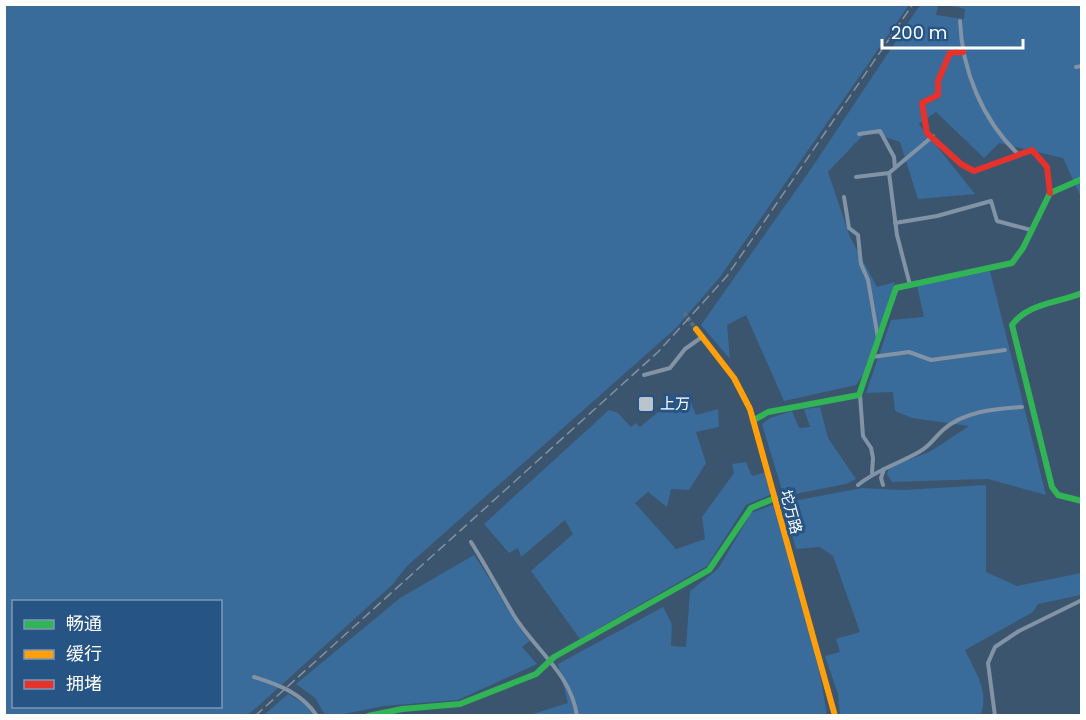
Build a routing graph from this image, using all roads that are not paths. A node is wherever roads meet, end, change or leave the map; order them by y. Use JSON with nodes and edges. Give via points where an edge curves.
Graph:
{"nodes":[{"id":1,"x":960,"y":21,"type":"dead end"},
{"id":2,"x":963,"y":52,"type":"junction"},
{"id":3,"x":859,"y":134,"type":"dead end"},
{"id":4,"x":933,"y":136,"type":"junction"},
{"id":5,"x":1017,"y":153,"type":"junction"},
{"id":6,"x":895,"y":168,"type":"junction"},
{"id":7,"x":889,"y":173,"type":"junction"},
{"id":8,"x":856,"y":177,"type":"dead end"},
{"id":9,"x":1082,"y":179,"type":"edge"},
{"id":10,"x":1050,"y":193,"type":"junction"},
{"id":11,"x":844,"y":197,"type":"dead end"},
{"id":12,"x":895,"y":223,"type":"junction"},
{"id":13,"x":1031,"y":230,"type":"junction"},
{"id":14,"x":910,"y":285,"type":"junction"},
{"id":15,"x":1082,"y":293,"type":"edge"},
{"id":16,"x":696,"y":329,"type":"tunnel mouth"},
{"id":17,"x":702,"y":337,"type":"junction"},
{"id":18,"x":879,"y":339,"type":"junction"},
{"id":19,"x":1005,"y":350,"type":"dead end"},
{"id":20,"x":873,"y":357,"type":"junction"},
{"id":21,"x":644,"y":375,"type":"dead end"},
{"id":22,"x":860,"y":394,"type":"junction"},
{"id":23,"x":1022,"y":406,"type":"dead end"},
{"id":24,"x":754,"y":420,"type":"junction"},
{"id":25,"x":884,"y":468,"type":"junction"},
{"id":26,"x":872,"y":474,"type":"junction"},
{"id":27,"x":858,"y":485,"type":"dead end"},
{"id":28,"x":883,"y":485,"type":"dead end"},
{"id":29,"x":775,"y":498,"type":"junction"},
{"id":30,"x":1082,"y":501,"type":"edge"},
{"id":31,"x":471,"y":542,"type":"dead end"},
{"id":32,"x":1082,"y":600,"type":"edge"},
{"id":33,"x":549,"y":662,"type":"junction"},
{"id":34,"x":254,"y":677,"type":"dead end"},
{"id":35,"x":317,"y":716,"type":"edge"},
{"id":36,"x":368,"y":716,"type":"edge"},
{"id":37,"x":577,"y":716,"type":"edge"},
{"id":38,"x":835,"y":716,"type":"edge"},
{"id":39,"x":995,"y":716,"type":"edge"}],
"edges":[{"from":1,"to":2,"type":"street"},
{"from":2,"to":4,"type":"street","via":[[950,53],[938,81],[938,95],[922,103],[927,132]]},
{"from":2,"to":5,"type":"street","via":[[971,80],[993,126]]},
{"from":3,"to":6,"type":"street","via":[[880,131],[894,157]]},
{"from":4,"to":5,"type":"street","via":[[974,171],[1002,163]]},
{"from":4,"to":6,"type":"street"},
{"from":5,"to":10,"type":"street","via":[[1032,150],[1047,167]]},
{"from":6,"to":7,"type":"street"},
{"from":7,"to":8,"type":"street"},
{"from":7,"to":12,"type":"street"},
{"from":9,"to":10,"type":"street"},
{"from":10,"to":13,"type":"street"},
{"from":11,"to":18,"type":"street","via":[[849,228],[858,235]]},
{"from":12,"to":13,"type":"street","via":[[991,201],[997,221]]},
{"from":12,"to":14,"type":"street"},
{"from":13,"to":14,"type":"street","via":[[1012,263]]},
{"from":14,"to":18,"type":"street","via":[[896,288]]},
{"from":15,"to":30,"type":"street","via":[[1028,312],[1012,325],[1052,487],[1058,495]]},
{"from":16,"to":17,"type":"street","name":"坨万路"},
{"from":17,"to":21,"type":"street","via":[[685,349],[670,368]]},
{"from":17,"to":24,"type":"street","name":"坨万路","via":[[739,386]]},
{"from":18,"to":20,"type":"street"},
{"from":19,"to":20,"type":"street","via":[[931,360],[909,352]]},
{"from":20,"to":22,"type":"street"},
{"from":22,"to":24,"type":"street","via":[[768,412]]},
{"from":22,"to":26,"type":"street","via":[[863,436],[873,458]]},
{"from":23,"to":25,"type":"street","via":[[960,418],[931,445]]},
{"from":24,"to":29,"type":"street","name":"坨万路"},
{"from":25,"to":26,"type":"street"},
{"from":25,"to":28,"type":"street"},
{"from":26,"to":27,"type":"street"},
{"from":29,"to":33,"type":"street","via":[[751,508],[709,570]]},
{"from":29,"to":38,"type":"street","name":"坨万路"},
{"from":31,"to":33,"type":"street","via":[[514,615]]},
{"from":32,"to":39,"type":"street","via":[[995,647],[988,663]]},
{"from":33,"to":36,"type":"street","via":[[536,674],[460,704]]},
{"from":33,"to":37,"type":"street","via":[[565,679]]},
{"from":34,"to":35,"type":"street","via":[[292,691]]}]}
